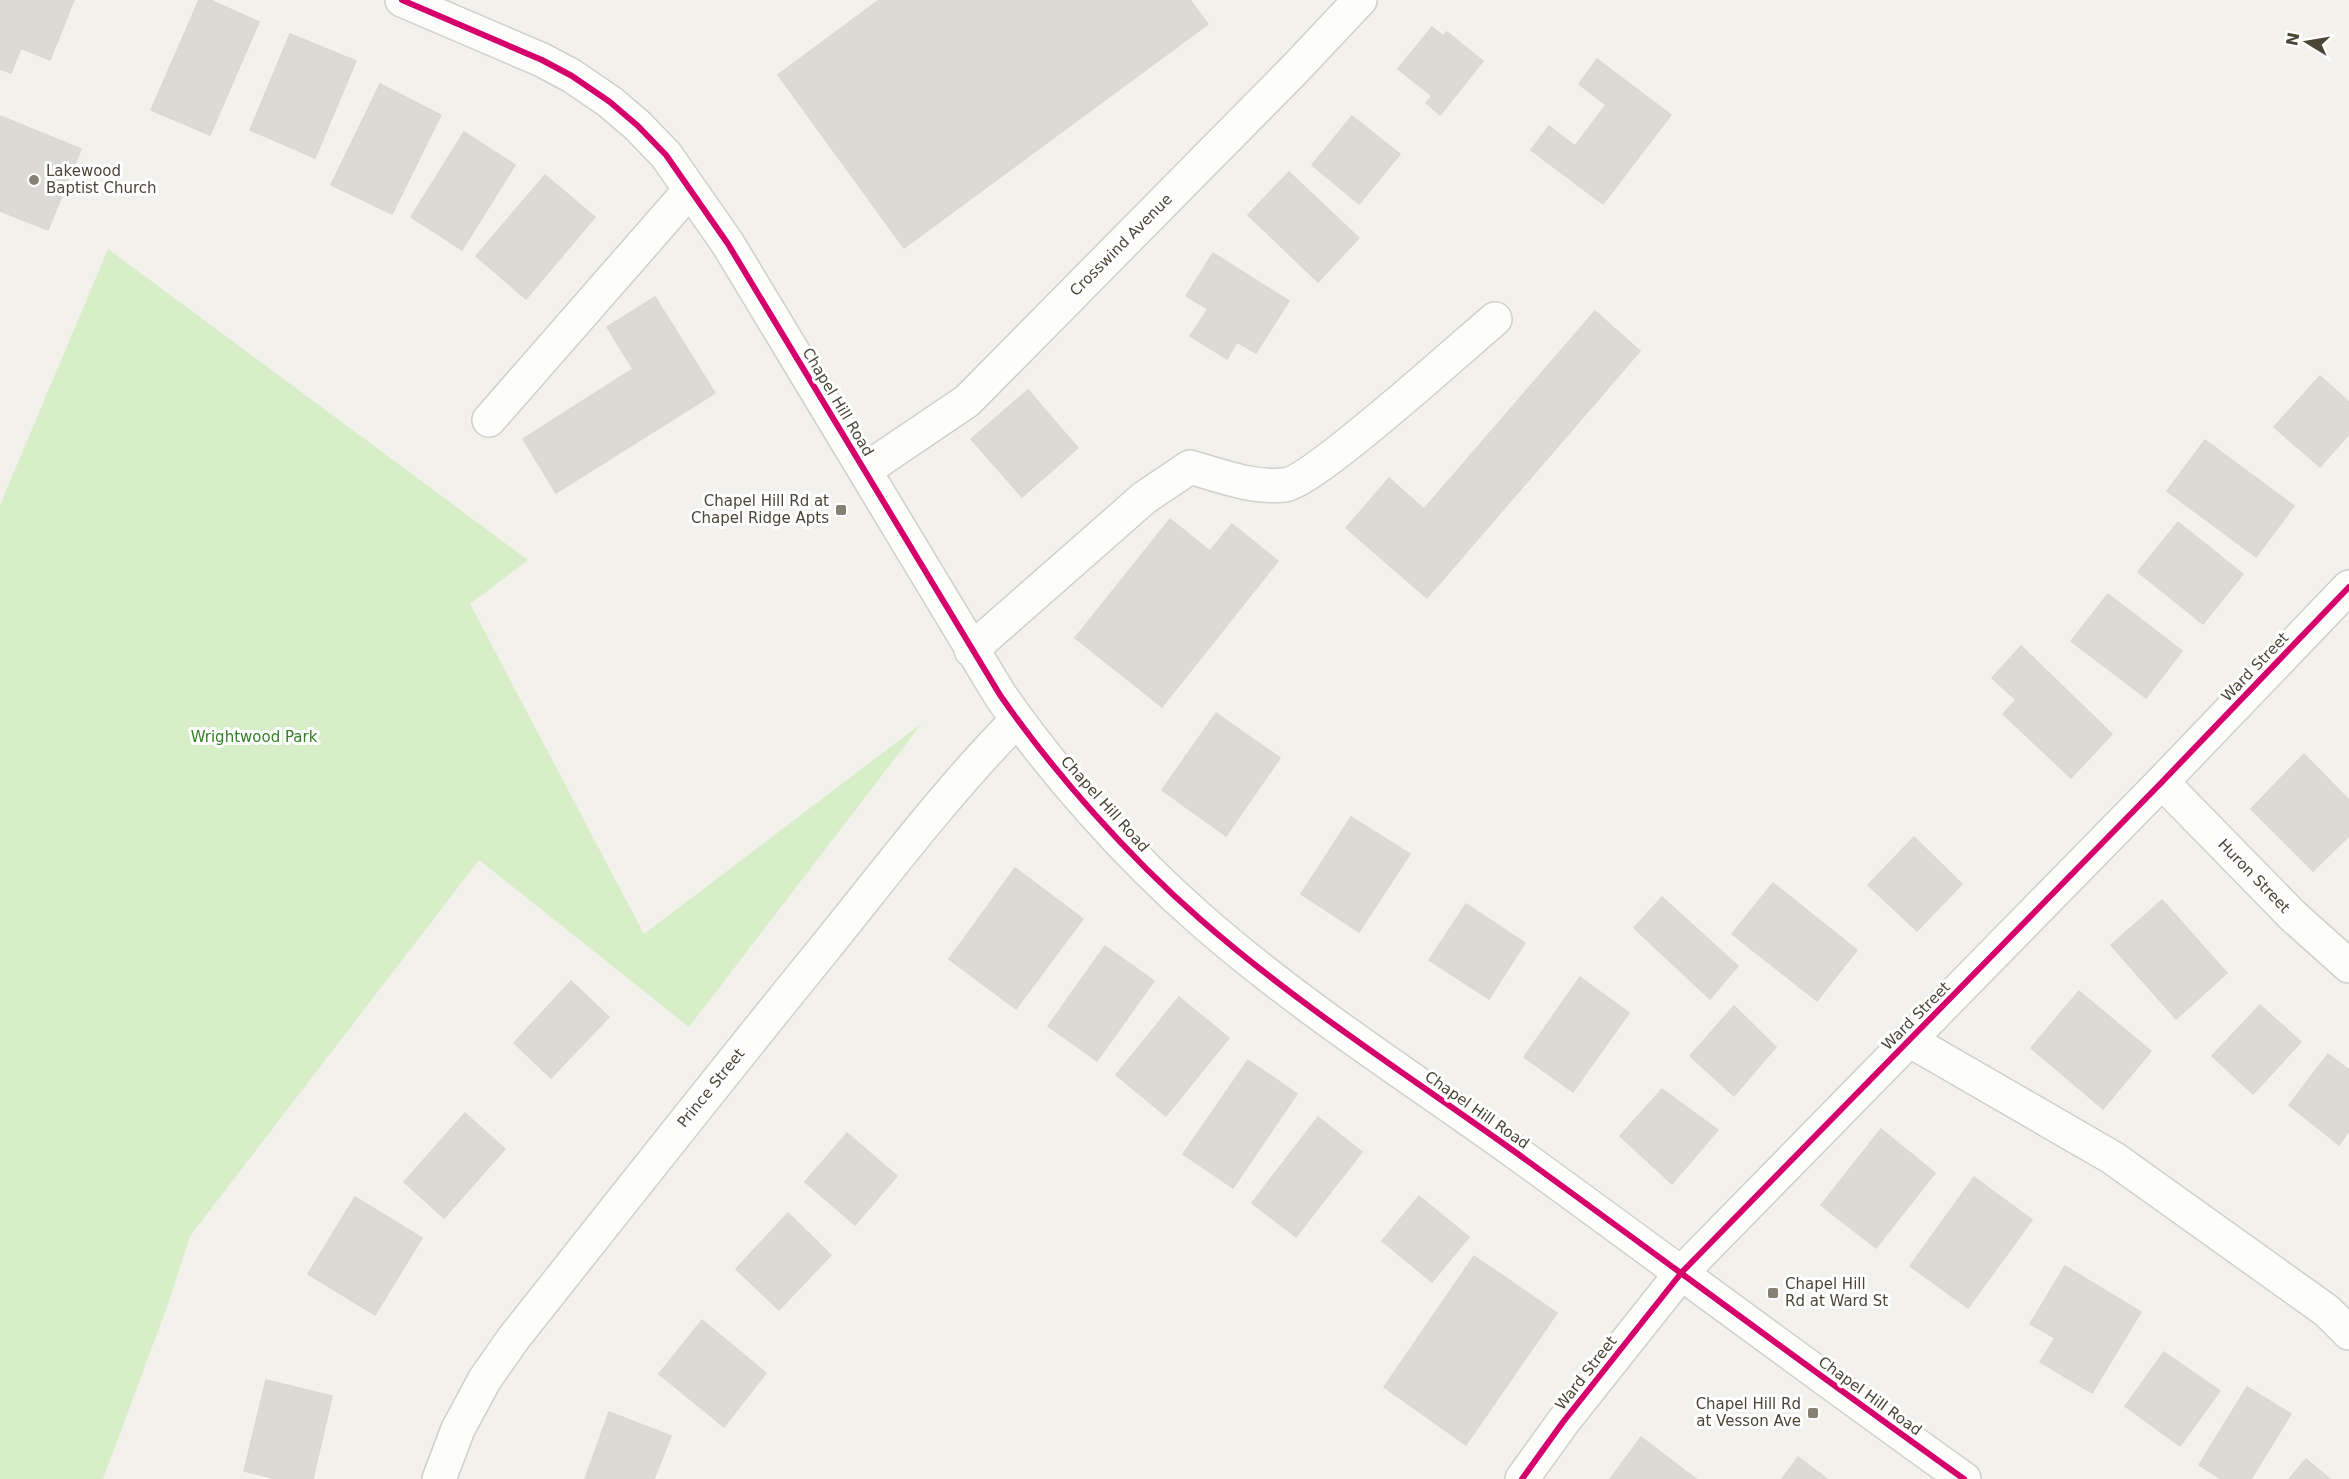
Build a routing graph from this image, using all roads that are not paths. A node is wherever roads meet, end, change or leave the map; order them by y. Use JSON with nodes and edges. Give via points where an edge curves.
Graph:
{"nodes":[{"id":1,"x":402,"y":0,"type":"edge"},
{"id":2,"x":1360,"y":0,"type":"edge"},
{"id":3,"x":690,"y":190,"type":"junction"},
{"id":4,"x":1494,"y":319,"type":"dead end"},
{"id":5,"x":489,"y":420,"type":"dead end"},
{"id":6,"x":865,"y":470,"type":"junction"},
{"id":7,"x":2349,"y":587,"type":"edge"},
{"id":8,"x":971,"y":650,"type":"junction"},
{"id":9,"x":1017,"y":720,"type":"junction"},
{"id":10,"x":2162,"y":782,"type":"junction"},
{"id":11,"x":2349,"y":966,"type":"edge"},
{"id":12,"x":1910,"y":1040,"type":"junction"},
{"id":13,"x":1682,"y":1272,"type":"junction"},
{"id":14,"x":2349,"y":1333,"type":"edge"},
{"id":15,"x":1957,"y":1477,"type":"edge"},
{"id":16,"x":439,"y":1479,"type":"edge"},
{"id":17,"x":1522,"y":1479,"type":"edge"}],
"edges":[{"from":1,"to":3,"type":"street","name":"Chapel Hill Road","via":[[572,76],[638,126],[666,155]]},
{"from":2,"to":6,"type":"street","name":"Crosswind Avenue","via":[[967,402]]},
{"from":3,"to":5,"type":"street"},
{"from":3,"to":6,"type":"street","name":"Chapel Hill Road","via":[[728,244]]},
{"from":4,"to":8,"type":"street","via":[[1323,465],[1286,486],[1241,483],[1190,467],[1144,498]]},
{"from":6,"to":8,"type":"street","name":"Chapel Hill Road"},
{"from":7,"to":10,"type":"street","name":"Ward Street"},
{"from":8,"to":9,"type":"street","name":"Chapel Hill Road"},
{"from":9,"to":13,"type":"street","name":"Chapel Hill Road","via":[[1088,805],[1158,881],[1201,920],[1337,1027]]},
{"from":9,"to":16,"type":"street","name":"Prince Street","via":[[923,826],[513,1339],[463,1419]]},
{"from":10,"to":11,"type":"street","name":"Huron Street","via":[[2293,916]]},
{"from":10,"to":12,"type":"street","name":"Ward Street"},
{"from":12,"to":13,"type":"street","name":"Ward Street"},
{"from":12,"to":14,"type":"street","via":[[2113,1158],[2327,1311]]},
{"from":13,"to":15,"type":"street","name":"Chapel Hill Road"},
{"from":13,"to":17,"type":"street","name":"Ward Street"}]}
